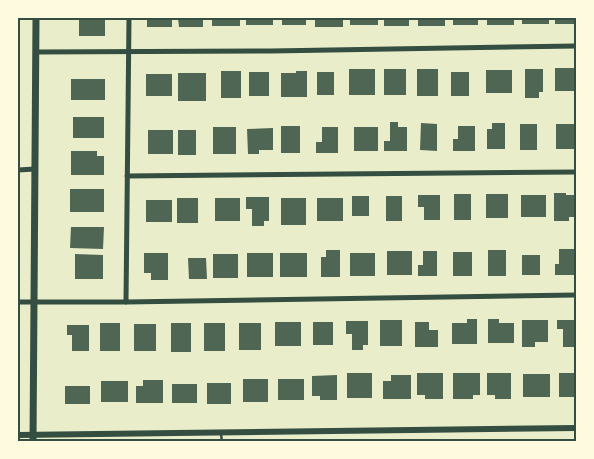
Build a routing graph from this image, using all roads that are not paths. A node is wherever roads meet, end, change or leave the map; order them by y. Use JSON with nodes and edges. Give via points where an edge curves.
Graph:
{"nodes":[{"id":1,"x":36,"y":18,"type":"edge"},
{"id":2,"x":129,"y":18,"type":"edge"},
{"id":3,"x":576,"y":46,"type":"edge"},
{"id":4,"x":36,"y":52,"type":"junction"},
{"id":5,"x":128,"y":52,"type":"junction"},
{"id":6,"x":35,"y":169,"type":"junction"},
{"id":7,"x":18,"y":170,"type":"edge"},
{"id":8,"x":576,"y":172,"type":"edge"},
{"id":9,"x":127,"y":176,"type":"junction"},
{"id":10,"x":576,"y":295,"type":"edge"},
{"id":11,"x":18,"y":302,"type":"edge"},
{"id":12,"x":34,"y":302,"type":"junction"},
{"id":13,"x":126,"y":302,"type":"junction"},
{"id":14,"x":576,"y":428,"type":"edge"},
{"id":15,"x":221,"y":433,"type":"junction"},
{"id":16,"x":18,"y":435,"type":"edge"},
{"id":17,"x":33,"y":438,"type":"edge"},
{"id":18,"x":222,"y":442,"type":"edge"}],
"edges":[{"from":1,"to":4,"type":"main road"},
{"from":2,"to":5,"type":"street"},
{"from":3,"to":5,"type":"street"},
{"from":4,"to":5,"type":"street"},
{"from":4,"to":6,"type":"main road"},
{"from":5,"to":9,"type":"street"},
{"from":6,"to":7,"type":"street"},
{"from":6,"to":12,"type":"main road"},
{"from":8,"to":9,"type":"street"},
{"from":9,"to":13,"type":"street"},
{"from":10,"to":13,"type":"street"},
{"from":11,"to":12,"type":"street"},
{"from":12,"to":13,"type":"street"},
{"from":12,"to":17,"type":"main road"},
{"from":14,"to":15,"type":"street"},
{"from":15,"to":17,"type":"street"},
{"from":15,"to":18,"type":"lane"},
{"from":16,"to":17,"type":"street"}]}
